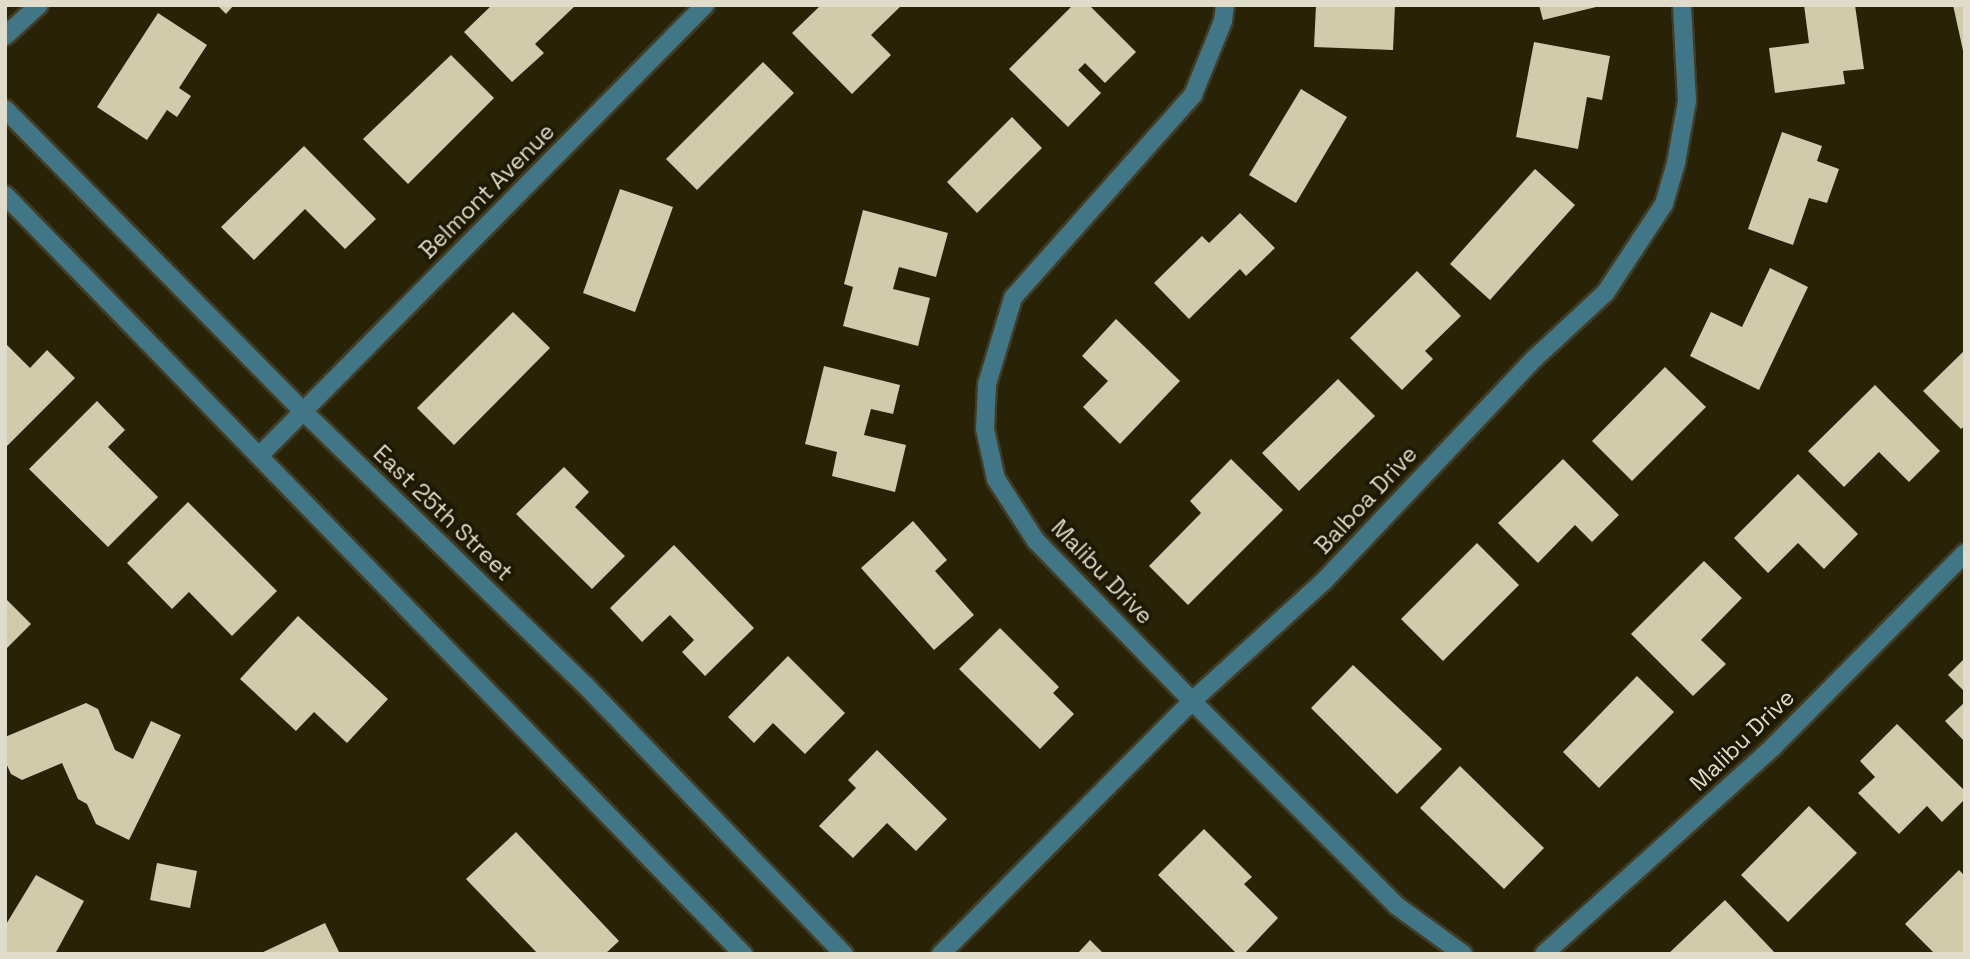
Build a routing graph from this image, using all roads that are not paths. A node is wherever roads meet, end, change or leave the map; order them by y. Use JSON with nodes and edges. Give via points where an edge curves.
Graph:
{"nodes":[{"id":1,"x":38,"y":5,"type":"edge"},
{"id":2,"x":705,"y":5,"type":"edge"},
{"id":3,"x":1225,"y":5,"type":"edge"},
{"id":4,"x":1682,"y":5,"type":"edge"},
{"id":5,"x":5,"y":36,"type":"edge"},
{"id":6,"x":5,"y":109,"type":"edge"},
{"id":7,"x":5,"y":195,"type":"edge"},
{"id":8,"x":303,"y":411,"type":"junction"},
{"id":9,"x":260,"y":455,"type":"junction"},
{"id":10,"x":1965,"y":553,"type":"edge"},
{"id":11,"x":1192,"y":701,"type":"junction"},
{"id":12,"x":743,"y":954,"type":"edge"},
{"id":13,"x":844,"y":954,"type":"edge"},
{"id":14,"x":941,"y":954,"type":"edge"},
{"id":15,"x":1464,"y":954,"type":"edge"},
{"id":16,"x":1544,"y":954,"type":"edge"}],
"edges":[{"from":1,"to":5,"type":"street"},
{"from":2,"to":8,"type":"street","name":"Belmont Avenue"},
{"from":3,"to":11,"type":"street","name":"Malibu Drive","via":[[1194,95],[1013,298],[987,384],[985,429],[996,479],[1036,541]]},
{"from":4,"to":11,"type":"street","name":"Balboa Drive","via":[[1687,102],[1676,163],[1664,204],[1606,292],[1534,359],[1324,581]]},
{"from":6,"to":8,"type":"street","name":"East 25th Street"},
{"from":7,"to":9,"type":"street"},
{"from":8,"to":9,"type":"street","name":"Belmont Avenue"},
{"from":8,"to":13,"type":"street","name":"East 25th Street","via":[[584,684]]},
{"from":9,"to":12,"type":"street"},
{"from":10,"to":16,"type":"street","name":"Malibu Drive","via":[[1773,747]]},
{"from":11,"to":14,"type":"street","name":"Balboa Drive"},
{"from":11,"to":15,"type":"street","name":"Malibu Drive","via":[[1397,906]]}]}
